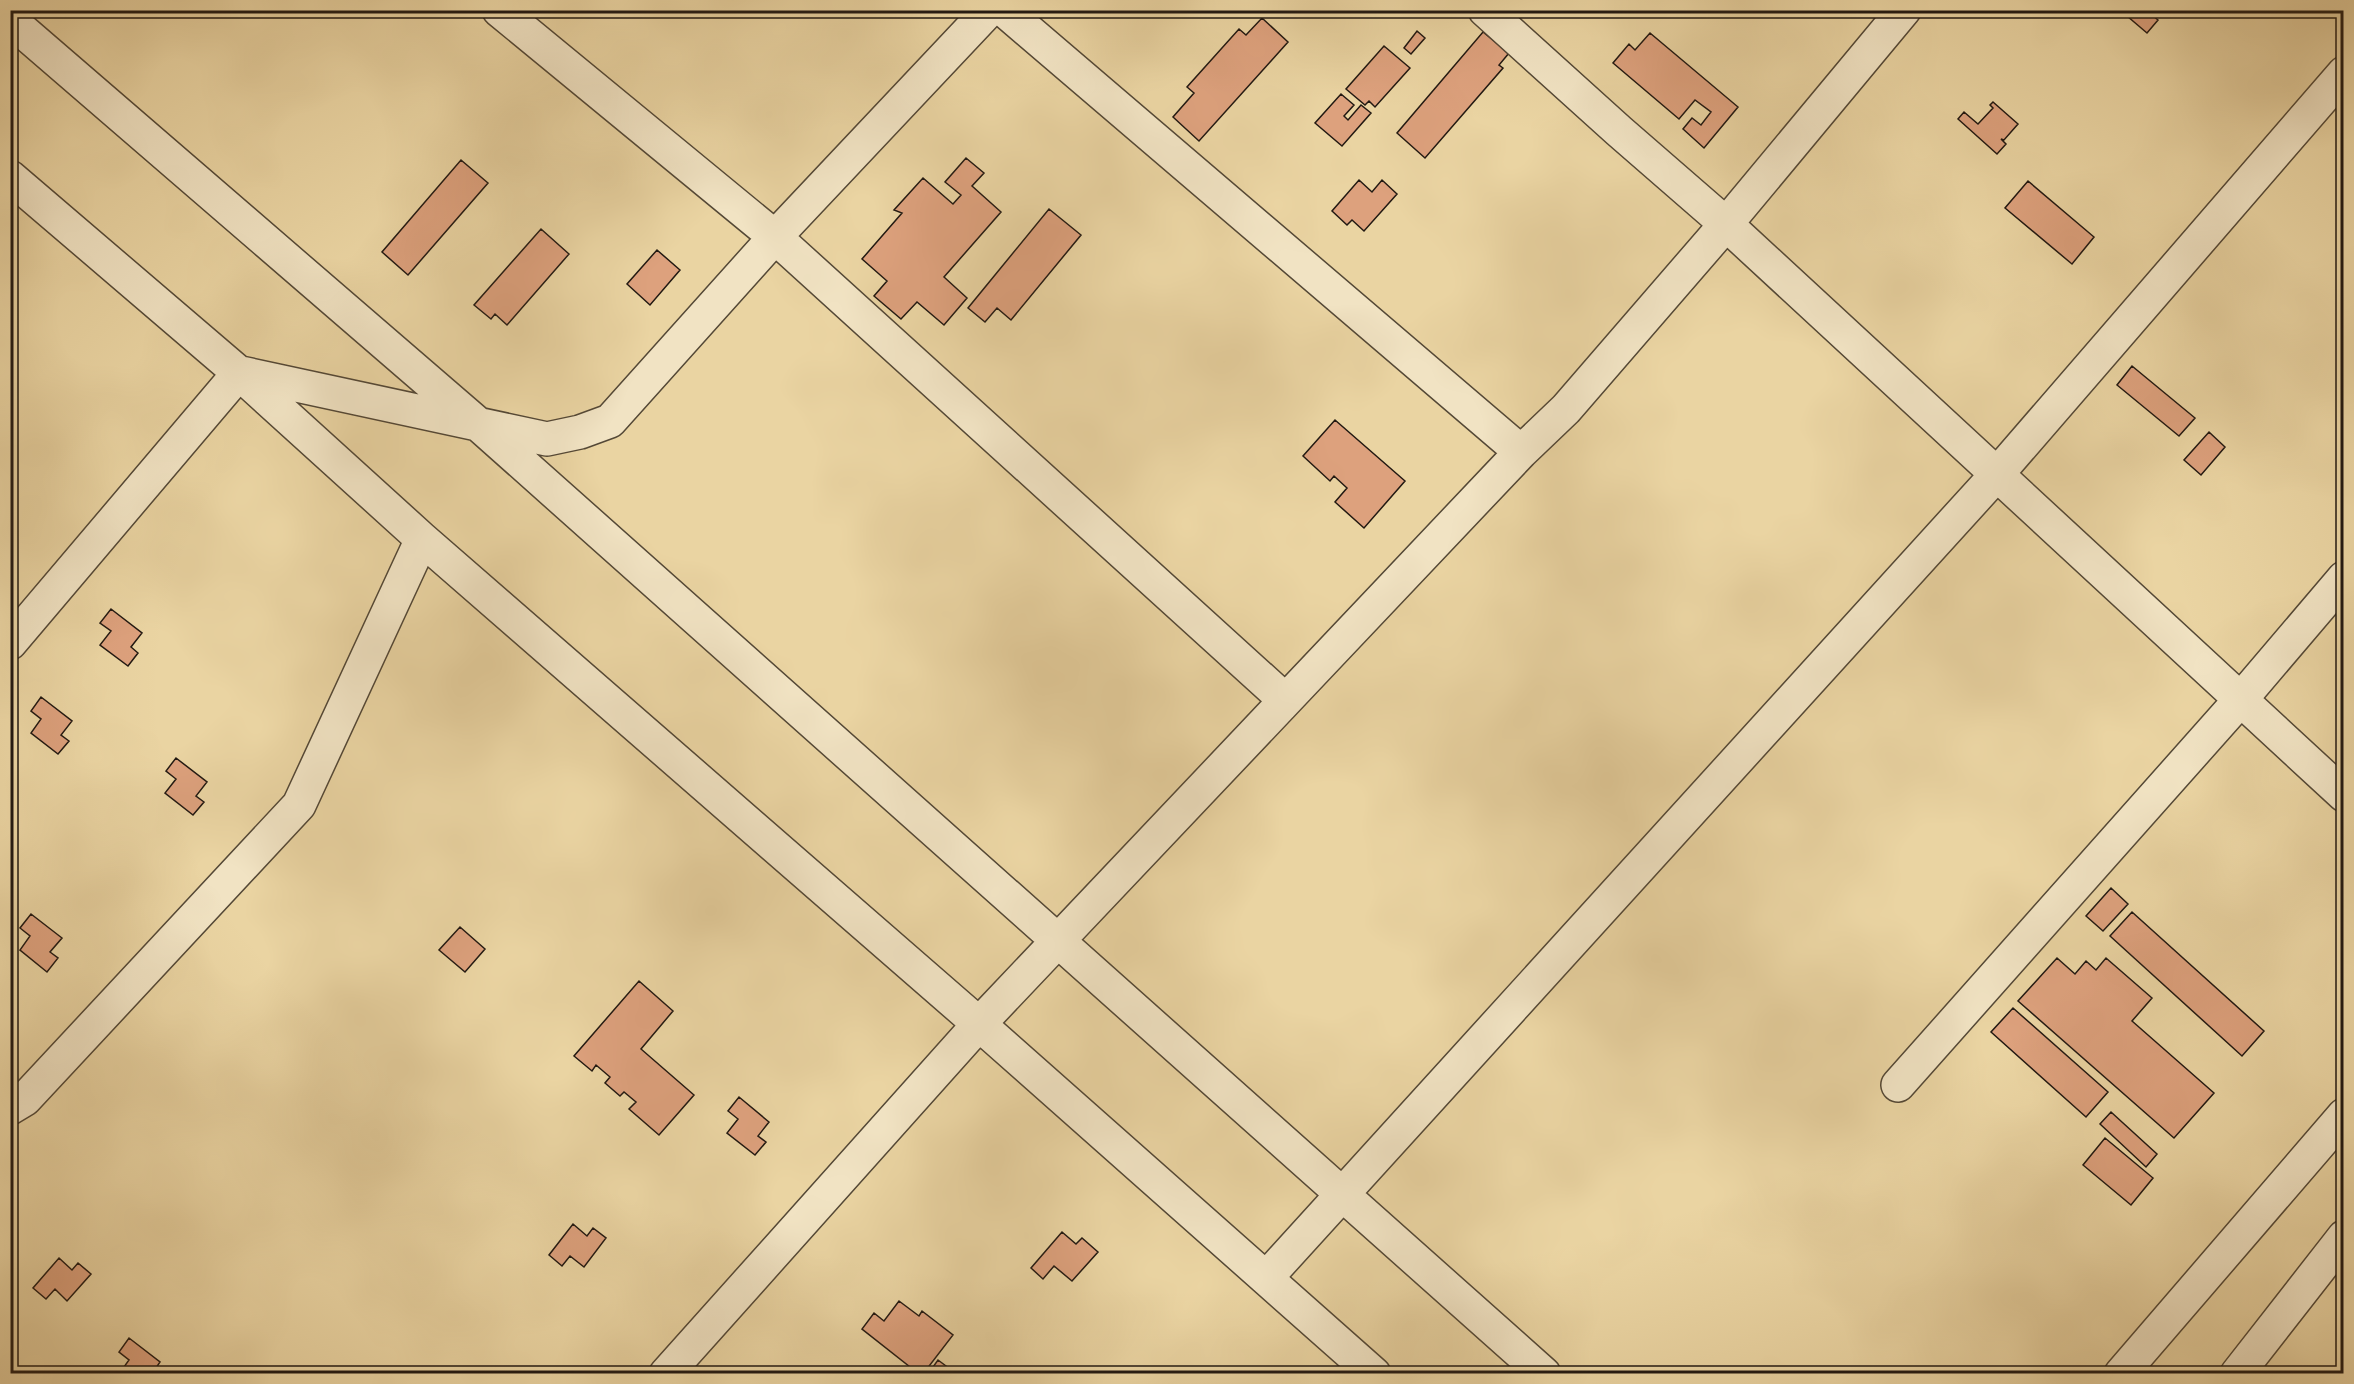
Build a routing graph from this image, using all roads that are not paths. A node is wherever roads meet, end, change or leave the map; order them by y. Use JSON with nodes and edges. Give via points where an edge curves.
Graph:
{"nodes":[{"id":1,"x":499,"y":10,"type":"edge"},
{"id":2,"x":989,"y":10,"type":"edge"},
{"id":3,"x":1004,"y":10,"type":"edge"},
{"id":4,"x":1485,"y":10,"type":"edge"},
{"id":5,"x":1904,"y":10,"type":"edge"},
{"id":6,"x":10,"y":20,"type":"edge"},
{"id":7,"x":2343,"y":74,"type":"edge"},
{"id":8,"x":10,"y":177,"type":"edge"},
{"id":9,"x":1726,"y":224,"type":"junction"},
{"id":10,"x":776,"y":237,"type":"junction"},
{"id":11,"x":239,"y":373,"type":"junction"},
{"id":12,"x":478,"y":424,"type":"junction"},
{"id":13,"x":1521,"y":453,"type":"junction"},
{"id":14,"x":1998,"y":473,"type":"junction"},
{"id":15,"x":422,"y":539,"type":"junction"},
{"id":16,"x":2343,"y":578,"type":"edge"},
{"id":17,"x":10,"y":643,"type":"edge"},
{"id":18,"x":2241,"y":699,"type":"junction"},
{"id":19,"x":1285,"y":700,"type":"junction"},
{"id":20,"x":2343,"y":795,"type":"edge"},
{"id":21,"x":1058,"y":940,"type":"junction"},
{"id":22,"x":979,"y":1024,"type":"junction"},
{"id":23,"x":1898,"y":1085,"type":"dead end"},
{"id":24,"x":10,"y":1108,"type":"edge"},
{"id":25,"x":2343,"y":1115,"type":"edge"},
{"id":26,"x":1342,"y":1194,"type":"junction"},
{"id":27,"x":2343,"y":1237,"type":"edge"},
{"id":28,"x":1266,"y":1277,"type":"junction"},
{"id":29,"x":666,"y":1374,"type":"edge"},
{"id":30,"x":1374,"y":1374,"type":"edge"},
{"id":31,"x":1544,"y":1374,"type":"edge"},
{"id":32,"x":2121,"y":1374,"type":"edge"},
{"id":33,"x":2237,"y":1374,"type":"edge"}],
"edges":[{"from":1,"to":10,"type":"street"},
{"from":2,"to":10,"type":"street"},
{"from":3,"to":13,"type":"street"},
{"from":4,"to":9,"type":"street"},
{"from":5,"to":9,"type":"street"},
{"from":6,"to":12,"type":"street"},
{"from":7,"to":14,"type":"street"},
{"from":8,"to":11,"type":"street"},
{"from":9,"to":13,"type":"street","via":[[1566,409]]},
{"from":9,"to":14,"type":"street"},
{"from":10,"to":12,"type":"street","via":[[610,421],[547,439]]},
{"from":10,"to":19,"type":"street"},
{"from":11,"to":12,"type":"street"},
{"from":11,"to":15,"type":"street"},
{"from":11,"to":17,"type":"street"},
{"from":12,"to":21,"type":"street"},
{"from":13,"to":19,"type":"street"},
{"from":14,"to":18,"type":"street"},
{"from":14,"to":26,"type":"street"},
{"from":15,"to":22,"type":"street"},
{"from":15,"to":24,"type":"street","via":[[299,805],[25,1099]]},
{"from":16,"to":18,"type":"street"},
{"from":18,"to":20,"type":"street"},
{"from":18,"to":23,"type":"street"},
{"from":19,"to":21,"type":"street"},
{"from":21,"to":22,"type":"street"},
{"from":21,"to":26,"type":"street"},
{"from":22,"to":28,"type":"street"},
{"from":22,"to":29,"type":"street"},
{"from":25,"to":32,"type":"street"},
{"from":26,"to":28,"type":"street"},
{"from":26,"to":31,"type":"street"},
{"from":27,"to":33,"type":"street"},
{"from":28,"to":30,"type":"street"}]}
